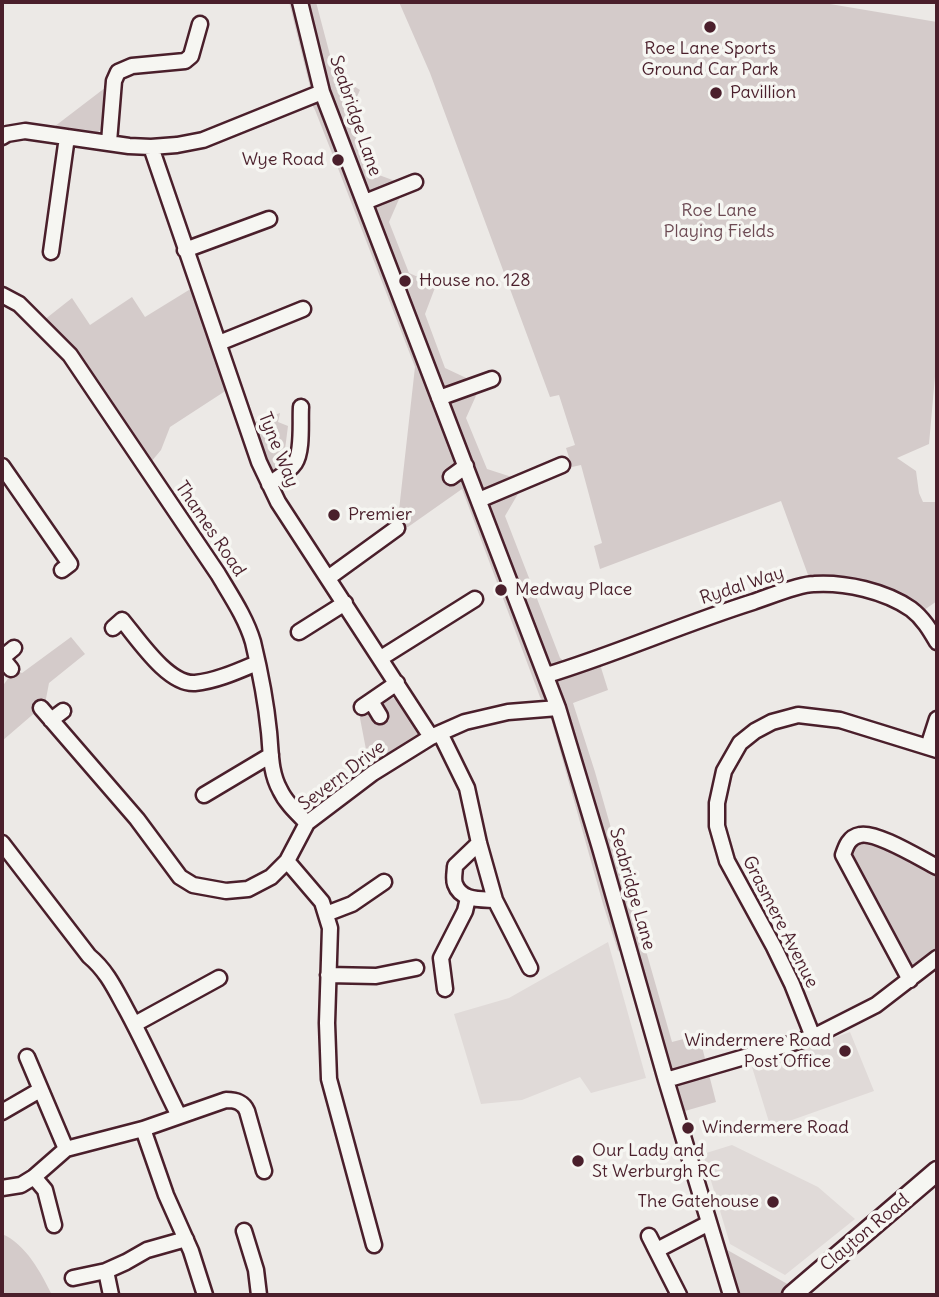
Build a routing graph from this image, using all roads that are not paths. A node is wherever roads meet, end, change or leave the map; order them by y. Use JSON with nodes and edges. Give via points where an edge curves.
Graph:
{"nodes":[{"id":1,"x":300,"y":2,"type":"edge"},
{"id":2,"x":200,"y":24,"type":"dead end"},
{"id":3,"x":322,"y":92,"type":"junction"},
{"id":4,"x":2,"y":137,"type":"edge"},
{"id":5,"x":67,"y":137,"type":"junction"},
{"id":6,"x":108,"y":142,"type":"junction"},
{"id":7,"x":151,"y":147,"type":"junction"},
{"id":8,"x":415,"y":182,"type":"dead end"},
{"id":9,"x":365,"y":202,"type":"junction"},
{"id":10,"x":269,"y":219,"type":"dead end"},
{"id":11,"x":185,"y":250,"type":"junction"},
{"id":12,"x":51,"y":252,"type":"dead end"},
{"id":13,"x":2,"y":295,"type":"edge"},
{"id":14,"x":303,"y":310,"type":"dead end"},
{"id":15,"x":219,"y":343,"type":"junction"},
{"id":16,"x":492,"y":379,"type":"dead end"},
{"id":17,"x":439,"y":398,"type":"junction"},
{"id":18,"x":301,"y":407,"type":"dead end"},
{"id":19,"x":562,"y":465,"type":"dead end"},
{"id":20,"x":2,"y":466,"type":"edge"},
{"id":21,"x":466,"y":466,"type":"junction"},
{"id":22,"x":452,"y":477,"type":"dead end"},
{"id":23,"x":269,"y":484,"type":"junction"},
{"id":24,"x":479,"y":500,"type":"junction"},
{"id":25,"x":397,"y":528,"type":"dead end"},
{"id":26,"x":62,"y":570,"type":"dead end"},
{"id":27,"x":328,"y":578,"type":"junction"},
{"id":28,"x":475,"y":599,"type":"dead end"},
{"id":29,"x":345,"y":603,"type":"junction"},
{"id":30,"x":125,"y":625,"type":"dead end"},
{"id":31,"x":299,"y":632,"type":"dead end"},
{"id":32,"x":937,"y":642,"type":"edge"},
{"id":33,"x":14,"y":648,"type":"dead end"},
{"id":34,"x":381,"y":658,"type":"junction"},
{"id":35,"x":5,"y":661,"type":"edge"},
{"id":36,"x":257,"y":663,"type":"junction"},
{"id":37,"x":547,"y":675,"type":"junction"},
{"id":38,"x":397,"y":683,"type":"junction"},
{"id":39,"x":41,"y":708,"type":"dead end"},
{"id":40,"x":558,"y":708,"type":"junction"},
{"id":41,"x":380,"y":716,"type":"dead end"},
{"id":42,"x":937,"y":719,"type":"edge"},
{"id":43,"x":436,"y":735,"type":"junction"},
{"id":44,"x":933,"y":748,"type":"edge"},
{"id":45,"x":271,"y":755,"type":"junction"},
{"id":46,"x":204,"y":795,"type":"dead end"},
{"id":47,"x":307,"y":823,"type":"junction"},
{"id":48,"x":2,"y":844,"type":"edge"},
{"id":49,"x":479,"y":844,"type":"junction"},
{"id":50,"x":287,"y":861,"type":"junction"},
{"id":51,"x":937,"y":867,"type":"edge"},
{"id":52,"x":384,"y":882,"type":"dead end"},
{"id":53,"x":468,"y":898,"type":"junction"},
{"id":54,"x":495,"y":900,"type":"junction"},
{"id":55,"x":326,"y":914,"type":"junction"},
{"id":56,"x":937,"y":958,"type":"edge"},
{"id":57,"x":416,"y":968,"type":"dead end"},
{"id":58,"x":530,"y":968,"type":"dead end"},
{"id":59,"x":328,"y":975,"type":"junction"},
{"id":60,"x":219,"y":978,"type":"dead end"},
{"id":61,"x":910,"y":980,"type":"junction"},
{"id":62,"x":445,"y":989,"type":"dead end"},
{"id":63,"x":135,"y":1024,"type":"junction"},
{"id":64,"x":813,"y":1037,"type":"junction"},
{"id":65,"x":27,"y":1058,"type":"dead end"},
{"id":66,"x":667,"y":1080,"type":"junction"},
{"id":67,"x":40,"y":1090,"type":"junction"},
{"id":68,"x":3,"y":1116,"type":"edge"},
{"id":69,"x":178,"y":1116,"type":"junction"},
{"id":70,"x":143,"y":1129,"type":"junction"},
{"id":71,"x":66,"y":1149,"type":"junction"},
{"id":72,"x":264,"y":1171,"type":"dead end"},
{"id":73,"x":937,"y":1171,"type":"edge"},
{"id":74,"x":34,"y":1177,"type":"junction"},
{"id":75,"x":2,"y":1188,"type":"edge"},
{"id":76,"x":709,"y":1223,"type":"junction"},
{"id":77,"x":54,"y":1225,"type":"dead end"},
{"id":78,"x":244,"y":1231,"type":"dead end"},
{"id":79,"x":649,"y":1236,"type":"dead end"},
{"id":80,"x":186,"y":1239,"type":"junction"},
{"id":81,"x":374,"y":1245,"type":"dead end"},
{"id":82,"x":657,"y":1250,"type":"junction"},
{"id":83,"x":106,"y":1270,"type":"junction"},
{"id":84,"x":73,"y":1278,"type":"dead end"},
{"id":85,"x":255,"y":1293,"type":"edge"},
{"id":86,"x":111,"y":1295,"type":"edge"},
{"id":87,"x":205,"y":1295,"type":"edge"},
{"id":88,"x":679,"y":1295,"type":"edge"},
{"id":89,"x":731,"y":1295,"type":"edge"},
{"id":90,"x":792,"y":1295,"type":"edge"}],
"edges":[{"from":1,"to":3,"type":"street","name":"Seabridge Lane"},
{"from":2,"to":6,"type":"street","via":[[191,56],[185,61],[132,66],[118,72]]},
{"from":3,"to":7,"type":"street","via":[[204,140]]},
{"from":3,"to":9,"type":"street","name":"Seabridge Lane"},
{"from":4,"to":5,"type":"street","via":[[24,131]]},
{"from":5,"to":6,"type":"street"},
{"from":5,"to":12,"type":"street","via":[[59,236]]},
{"from":6,"to":7,"type":"street"},
{"from":7,"to":11,"type":"street","name":"Tyne Way"},
{"from":8,"to":9,"type":"street","name":"Seabridge Lane"},
{"from":9,"to":17,"type":"street","name":"Seabridge Lane"},
{"from":10,"to":11,"type":"street"},
{"from":11,"to":15,"type":"street","name":"Tyne Way"},
{"from":13,"to":36,"type":"street","name":"Thames Road","via":[[19,304],[70,355],[237,606]]},
{"from":14,"to":15,"type":"street"},
{"from":15,"to":23,"type":"street","name":"Tyne Way"},
{"from":16,"to":17,"type":"street"},
{"from":17,"to":21,"type":"street","name":"Seabridge Lane"},
{"from":18,"to":23,"type":"street","via":[[295,463]]},
{"from":19,"to":24,"type":"street"},
{"from":20,"to":26,"type":"street","via":[[71,564]]},
{"from":21,"to":22,"type":"street"},
{"from":21,"to":24,"type":"street","name":"Seabridge Lane"},
{"from":23,"to":27,"type":"street","name":"Tyne Way"},
{"from":24,"to":37,"type":"street","name":"Seabridge Lane"},
{"from":25,"to":27,"type":"street"},
{"from":27,"to":29,"type":"street","name":"Tyne Way"},
{"from":28,"to":34,"type":"street"},
{"from":29,"to":31,"type":"street"},
{"from":29,"to":34,"type":"street","name":"Tyne Way"},
{"from":30,"to":36,"type":"street","via":[[166,672],[192,684]]},
{"from":32,"to":37,"type":"street","name":"Rydal Way","via":[[925,622],[898,602],[855,588],[811,583]]},
{"from":33,"to":35,"type":"street"},
{"from":34,"to":38,"type":"street","name":"Tyne Way"},
{"from":36,"to":45,"type":"street","name":"Thames Road"},
{"from":37,"to":40,"type":"street","name":"Seabridge Lane"},
{"from":38,"to":41,"type":"street","via":[[366,704]]},
{"from":38,"to":43,"type":"street","name":"Tyne Way"},
{"from":39,"to":50,"type":"street","name":"Severn Drive","via":[[57,716],[180,877],[193,885],[226,891],[248,889],[271,877]]},
{"from":40,"to":43,"type":"street","name":"Severn Drive","via":[[508,712],[465,722]]},
{"from":40,"to":66,"type":"street","name":"Seabridge Lane"},
{"from":42,"to":44,"type":"street"},
{"from":43,"to":47,"type":"street","name":"Severn Drive","via":[[373,773]]},
{"from":43,"to":49,"type":"street","name":"Tyne Way","via":[[467,789]]},
{"from":44,"to":64,"type":"street","name":"Grasmere Avenue","via":[[840,720],[798,715],[755,731],[740,743],[724,771],[717,826],[727,861],[780,959]]},
{"from":45,"to":46,"type":"street"},
{"from":45,"to":47,"type":"street","name":"Thames Road","via":[[279,789]]},
{"from":47,"to":50,"type":"street","name":"Severn Drive"},
{"from":48,"to":63,"type":"street","via":[[100,965]]},
{"from":49,"to":53,"type":"street","via":[[455,866],[454,883]]},
{"from":49,"to":54,"type":"street","name":"Tyne Way"},
{"from":50,"to":55,"type":"street","via":[[322,902]]},
{"from":51,"to":61,"type":"street","via":[[873,835],[859,835],[848,842],[843,855]]},
{"from":52,"to":55,"type":"street","via":[[352,904]]},
{"from":53,"to":54,"type":"street"},
{"from":53,"to":62,"type":"street","via":[[441,958]]},
{"from":54,"to":58,"type":"street","name":"Tyne Way"},
{"from":55,"to":59,"type":"street","via":[[330,928]]},
{"from":56,"to":61,"type":"street"},
{"from":57,"to":59,"type":"street","via":[[376,976]]},
{"from":59,"to":81,"type":"street","via":[[329,1079]]},
{"from":60,"to":63,"type":"street"},
{"from":61,"to":64,"type":"street","via":[[876,1005]]},
{"from":63,"to":69,"type":"street"},
{"from":64,"to":66,"type":"street"},
{"from":65,"to":67,"type":"street"},
{"from":66,"to":76,"type":"street","name":"Seabridge Lane"},
{"from":67,"to":68,"type":"street"},
{"from":67,"to":71,"type":"street"},
{"from":69,"to":70,"type":"street"},
{"from":69,"to":72,"type":"street","via":[[226,1100],[244,1105]]},
{"from":70,"to":71,"type":"street"},
{"from":70,"to":80,"type":"street"},
{"from":71,"to":74,"type":"street"},
{"from":73,"to":90,"type":"main road","name":"Clayton Road"},
{"from":74,"to":75,"type":"street","via":[[22,1185]]},
{"from":74,"to":77,"type":"street","via":[[45,1189]]},
{"from":76,"to":82,"type":"street"},
{"from":76,"to":89,"type":"street","name":"Seabridge Lane"},
{"from":78,"to":85,"type":"street","via":[[256,1270]]},
{"from":79,"to":82,"type":"street"},
{"from":80,"to":83,"type":"street","via":[[147,1250]]},
{"from":80,"to":87,"type":"street"},
{"from":82,"to":88,"type":"street"},
{"from":83,"to":84,"type":"street"},
{"from":83,"to":86,"type":"street"}]}
